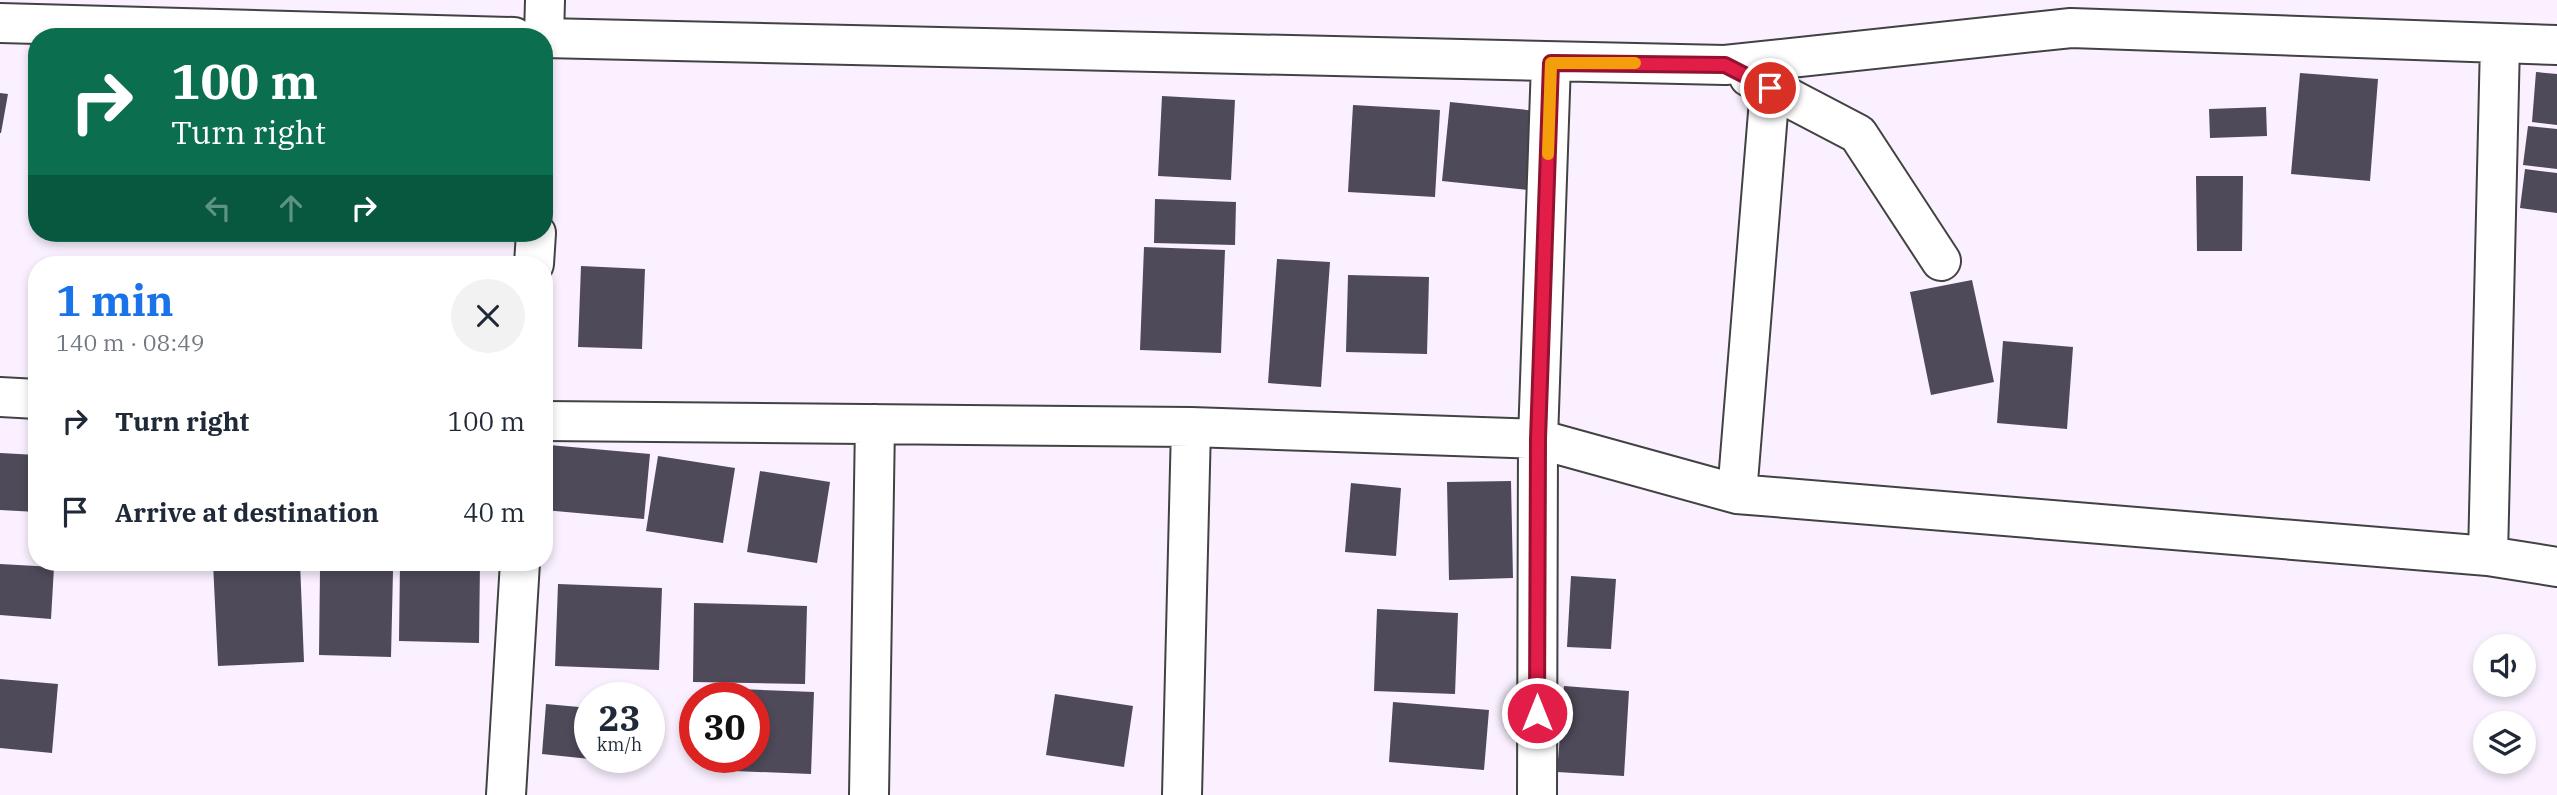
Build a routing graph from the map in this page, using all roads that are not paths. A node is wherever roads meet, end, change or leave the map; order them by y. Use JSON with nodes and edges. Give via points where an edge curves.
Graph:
{"nodes":[{"id":1,"x":545,"y":0,"type":"edge"},
{"id":2,"x":0,"y":23,"type":"edge"},
{"id":3,"x":184,"y":28,"type":"edge"},
{"id":4,"x":544,"y":28,"type":"edge"},
{"id":5,"x":553,"y":37,"type":"edge"},
{"id":6,"x":2500,"y":43,"type":"junction"},
{"id":7,"x":2557,"y":45,"type":"edge"},
{"id":8,"x":1551,"y":63,"type":"junction"},
{"id":9,"x":1725,"y":65,"type":"junction"},
{"id":10,"x":1770,"y":88,"type":"junction"},
{"id":11,"x":1941,"y":261,"type":"dead end"},
{"id":12,"x":0,"y":397,"type":"edge"},
{"id":13,"x":28,"y":399,"type":"edge"},
{"id":14,"x":553,"y":421,"type":"edge"},
{"id":15,"x":875,"y":424,"type":"junction"},
{"id":16,"x":1191,"y":427,"type":"junction"},
{"id":17,"x":1538,"y":439,"type":"junction"},
{"id":18,"x":1737,"y":494,"type":"junction"},
{"id":19,"x":2488,"y":556,"type":"junction"},
{"id":20,"x":2557,"y":567,"type":"edge"},
{"id":21,"x":519,"y":571,"type":"edge"},
{"id":22,"x":506,"y":795,"type":"edge"},
{"id":23,"x":869,"y":795,"type":"edge"},
{"id":24,"x":1182,"y":795,"type":"edge"},
{"id":25,"x":1537,"y":795,"type":"edge"}],
"edges":[{"from":1,"to":4,"type":"street"},
{"from":2,"to":3,"type":"street"},
{"from":5,"to":8,"type":"street"},
{"from":6,"to":7,"type":"street"},
{"from":6,"to":9,"type":"street","via":[[2071,28]]},
{"from":6,"to":19,"type":"street"},
{"from":8,"to":9,"type":"street"},
{"from":8,"to":17,"type":"street"},
{"from":9,"to":10,"type":"street"},
{"from":10,"to":11,"type":"street","via":[[1858,134]]},
{"from":10,"to":18,"type":"street"},
{"from":12,"to":13,"type":"street"},
{"from":14,"to":15,"type":"street"},
{"from":15,"to":16,"type":"street"},
{"from":15,"to":23,"type":"street"},
{"from":16,"to":17,"type":"street"},
{"from":16,"to":24,"type":"street"},
{"from":17,"to":18,"type":"street"},
{"from":17,"to":25,"type":"street"},
{"from":18,"to":19,"type":"street"},
{"from":19,"to":20,"type":"street"},
{"from":21,"to":22,"type":"street"}]}
